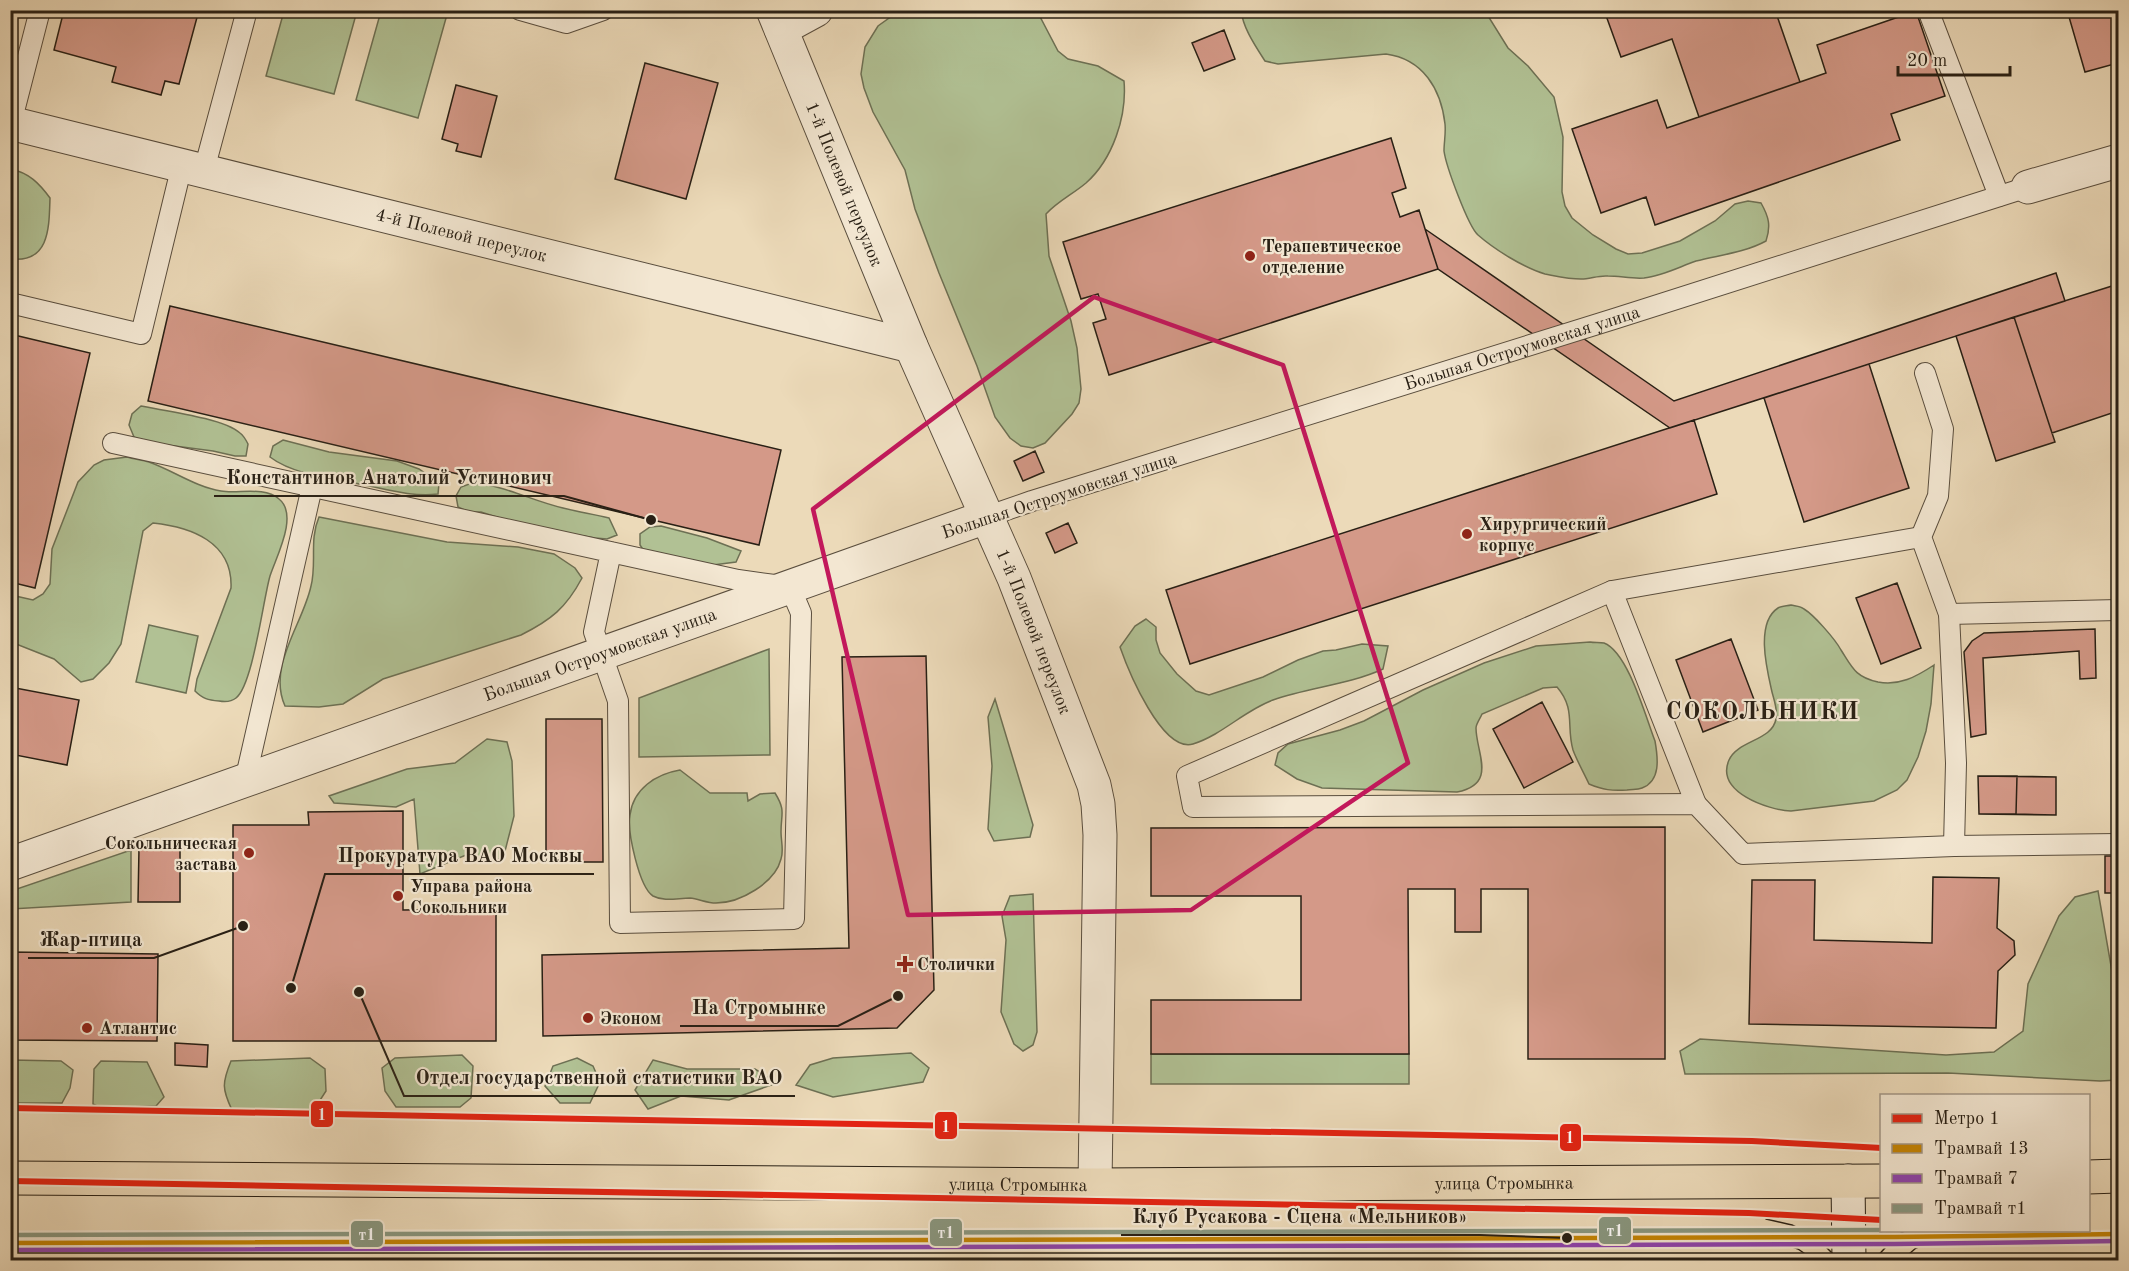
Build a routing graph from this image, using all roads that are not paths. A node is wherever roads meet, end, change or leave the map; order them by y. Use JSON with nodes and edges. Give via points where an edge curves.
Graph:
{"nodes":[{"id":1,"x":40,"y":10,"type":"edge"},
{"id":2,"x":247,"y":10,"type":"edge"},
{"id":3,"x":519,"y":10,"type":"edge"},
{"id":4,"x":603,"y":10,"type":"edge"},
{"id":5,"x":816,"y":10,"type":"edge"},
{"id":6,"x":1928,"y":10,"type":"edge"},
{"id":7,"x":777,"y":20,"type":"edge"},
{"id":8,"x":11,"y":123,"type":"edge"},
{"id":9,"x":2118,"y":161,"type":"edge"},
{"id":10,"x":193,"y":168,"type":"junction"},
{"id":11,"x":2013,"y":191,"type":"junction"},
{"id":12,"x":10,"y":303,"type":"edge"},
{"id":13,"x":911,"y":346,"type":"junction"},
{"id":14,"x":1925,"y":373,"type":"dead end"},
{"id":15,"x":113,"y":443,"type":"dead end"},
{"id":16,"x":312,"y":487,"type":"junction"},
{"id":17,"x":986,"y":517,"type":"junction"},
{"id":18,"x":1921,"y":537,"type":"junction"},
{"id":19,"x":611,"y":552,"type":"junction"},
{"id":20,"x":790,"y":587,"type":"junction"},
{"id":21,"x":1612,"y":591,"type":"junction"},
{"id":22,"x":2118,"y":610,"type":"edge"},
{"id":23,"x":1949,"y":614,"type":"junction"},
{"id":24,"x":601,"y":654,"type":"junction"},
{"id":25,"x":245,"y":780,"type":"junction"},
{"id":26,"x":1696,"y":804,"type":"junction"},
{"id":27,"x":2118,"y":844,"type":"edge"},
{"id":28,"x":1954,"y":846,"type":"junction"},
{"id":29,"x":10,"y":864,"type":"edge"},
{"id":30,"x":2090,"y":1176,"type":"edge"},
{"id":31,"x":2118,"y":1176,"type":"edge"},
{"id":32,"x":10,"y":1178,"type":"edge"},
{"id":33,"x":1848,"y":1181,"type":"junction"},
{"id":34,"x":1880,"y":1181,"type":"edge"},
{"id":35,"x":1095,"y":1185,"type":"junction"},
{"id":36,"x":1849,"y":1260,"type":"edge"}],
"edges":[{"from":1,"to":8,"type":"lane"},
{"from":2,"to":10,"type":"lane"},
{"from":3,"to":4,"type":"lane","via":[[566,23]]},
{"from":5,"to":7,"type":"street"},
{"from":6,"to":11,"type":"lane"},
{"from":7,"to":13,"type":"street","name":"1-й Полевой переулок"},
{"from":8,"to":10,"type":"street","name":"4-й Полевой переулок"},
{"from":9,"to":11,"type":"street","name":"Большая Остроумовская улица"},
{"from":10,"to":12,"type":"lane","via":[[141,334]]},
{"from":10,"to":13,"type":"street","name":"4-й Полевой переулок"},
{"from":11,"to":17,"type":"lane","name":"Большая Остроумовская улица"},
{"from":13,"to":17,"type":"street","name":"1-й Полевой переулок"},
{"from":14,"to":18,"type":"lane","via":[[1943,429],[1938,496]]},
{"from":15,"to":16,"type":"lane"},
{"from":16,"to":19,"type":"lane"},
{"from":16,"to":25,"type":"lane"},
{"from":17,"to":20,"type":"street","name":"Большая Остроумовская улица"},
{"from":17,"to":35,"type":"street","name":"1-й Полевой переулок","via":[[1087,760],[1098,804]]},
{"from":18,"to":21,"type":"lane"},
{"from":18,"to":23,"type":"lane"},
{"from":19,"to":20,"type":"lane","via":[[738,580]]},
{"from":19,"to":24,"type":"lane","via":[[594,632]]},
{"from":20,"to":24,"type":"street","name":"Большая Остроумовская улица"},
{"from":20,"to":24,"type":"lane","via":[[801,613],[794,920],[620,923],[618,701]]},
{"from":21,"to":26,"type":"lane"},
{"from":21,"to":26,"type":"lane","via":[[1187,776],[1193,807]]},
{"from":22,"to":23,"type":"lane"},
{"from":23,"to":28,"type":"lane","via":[[1956,763]]},
{"from":24,"to":25,"type":"street","name":"Большая Остроумовская улица"},
{"from":25,"to":29,"type":"street","name":"Большая Остроумовская улица"},
{"from":26,"to":28,"type":"lane","via":[[1743,854]]},
{"from":27,"to":28,"type":"lane"},
{"from":30,"to":31,"type":"main road"},
{"from":32,"to":35,"type":"main road","name":"улица Стромынка"},
{"from":33,"to":34,"type":"main road","name":"улица Стромынка"},
{"from":33,"to":35,"type":"main road","name":"улица Стромынка"},
{"from":33,"to":36,"type":"street"}]}
